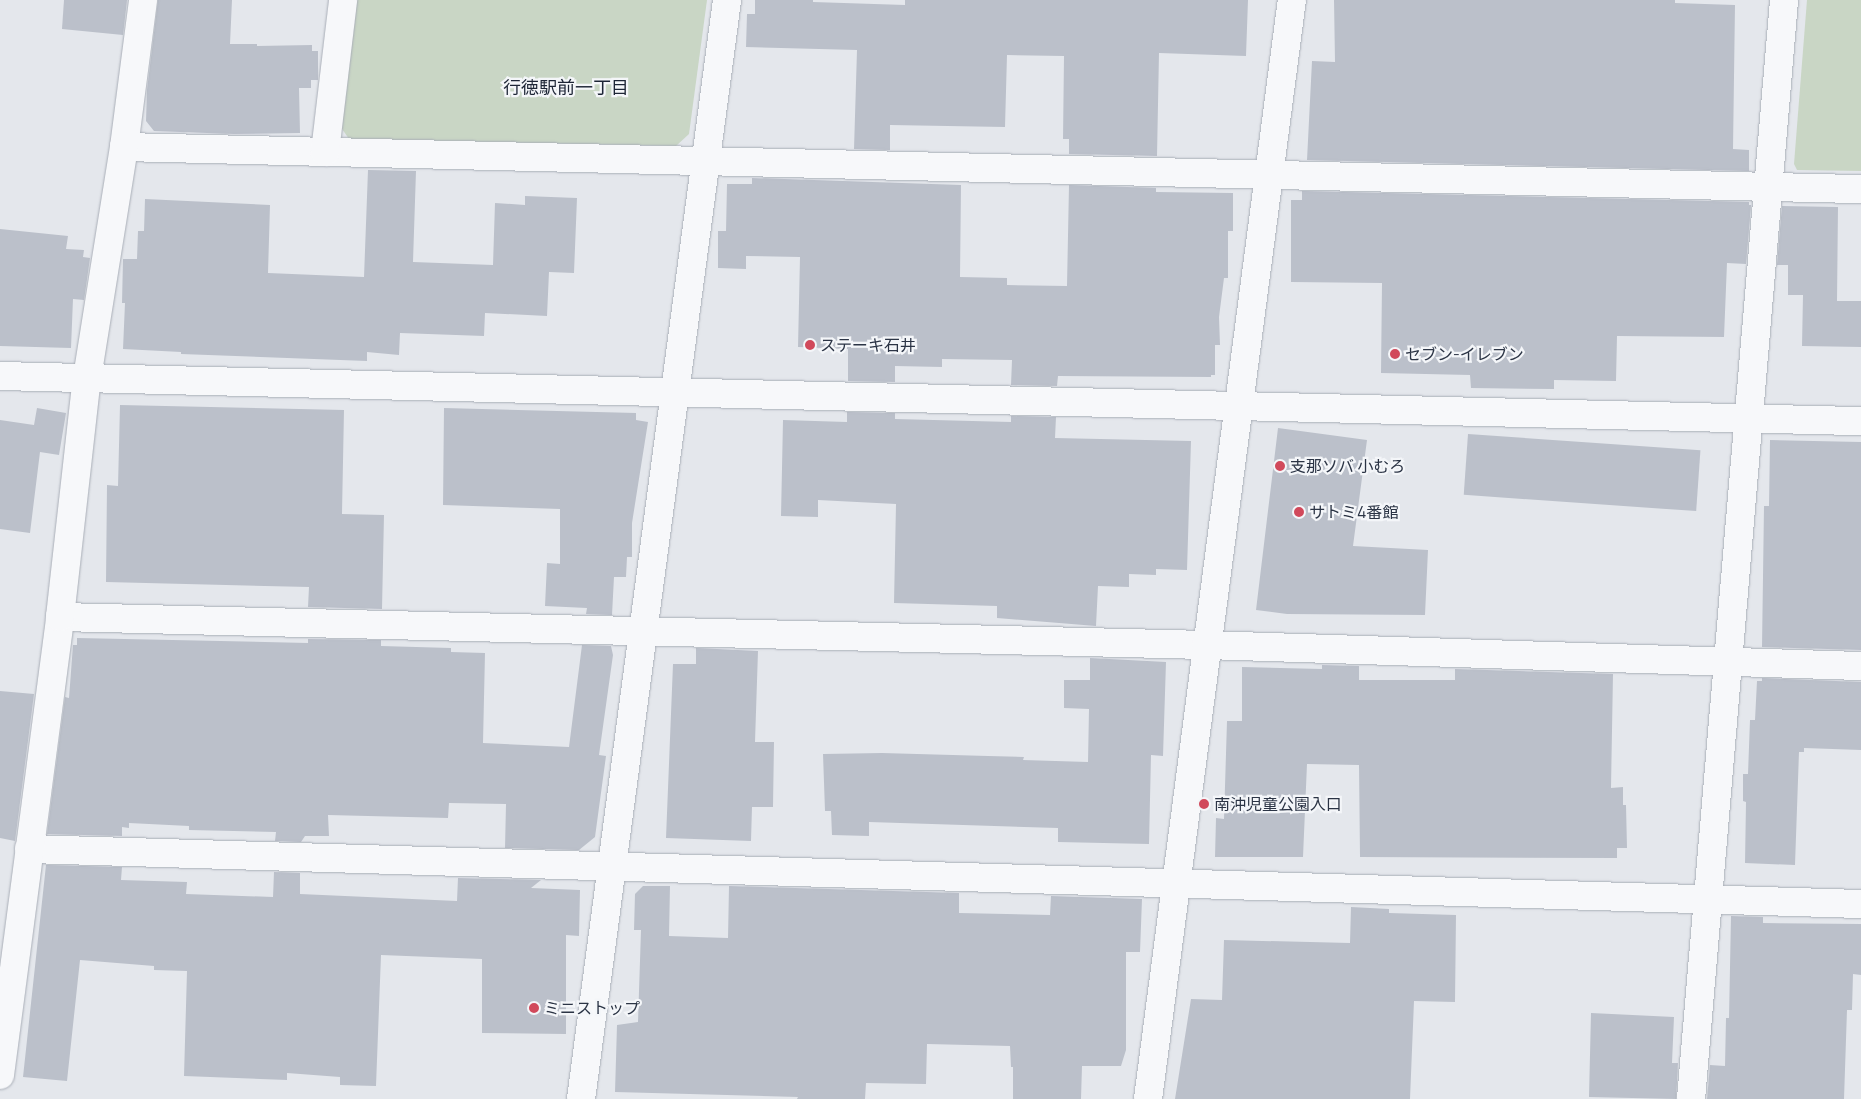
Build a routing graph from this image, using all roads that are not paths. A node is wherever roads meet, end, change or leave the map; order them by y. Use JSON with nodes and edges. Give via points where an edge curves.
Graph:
{"nodes":[{"id":1,"x":142,"y":0,"type":"edge"},
{"id":2,"x":343,"y":0,"type":"edge"},
{"id":3,"x":727,"y":0,"type":"edge"},
{"id":4,"x":1292,"y":0,"type":"edge"},
{"id":5,"x":1784,"y":0,"type":"edge"},
{"id":6,"x":124,"y":147,"type":"junction"},
{"id":7,"x":325,"y":152,"type":"junction"},
{"id":8,"x":706,"y":162,"type":"junction"},
{"id":9,"x":1268,"y":175,"type":"junction"},
{"id":10,"x":1768,"y":187,"type":"junction"},
{"id":11,"x":1861,"y":189,"type":"edge"},
{"id":12,"x":0,"y":376,"type":"edge"},
{"id":13,"x":87,"y":378,"type":"junction"},
{"id":14,"x":675,"y":392,"type":"junction"},
{"id":15,"x":1237,"y":405,"type":"junction"},
{"id":16,"x":1749,"y":418,"type":"junction"},
{"id":17,"x":1861,"y":420,"type":"edge"},
{"id":18,"x":60,"y":617,"type":"junction"},
{"id":19,"x":644,"y":633,"type":"junction"},
{"id":20,"x":1206,"y":645,"type":"junction"},
{"id":21,"x":1728,"y":663,"type":"junction"},
{"id":22,"x":1861,"y":666,"type":"edge"},
{"id":23,"x":29,"y":849,"type":"junction"},
{"id":24,"x":612,"y":866,"type":"junction"},
{"id":25,"x":1175,"y":884,"type":"junction"},
{"id":26,"x":1708,"y":900,"type":"junction"},
{"id":27,"x":1861,"y":904,"type":"edge"},
{"id":28,"x":0,"y":1075,"type":"edge"},
{"id":29,"x":581,"y":1099,"type":"edge"},
{"id":30,"x":1148,"y":1099,"type":"edge"},
{"id":31,"x":1692,"y":1099,"type":"edge"}],
"edges":[{"from":1,"to":6,"type":"street"},
{"from":2,"to":7,"type":"street"},
{"from":3,"to":8,"type":"street"},
{"from":4,"to":9,"type":"street"},
{"from":5,"to":10,"type":"street"},
{"from":6,"to":7,"type":"street"},
{"from":6,"to":13,"type":"street"},
{"from":7,"to":8,"type":"street"},
{"from":8,"to":9,"type":"street"},
{"from":8,"to":14,"type":"street"},
{"from":9,"to":10,"type":"street"},
{"from":9,"to":15,"type":"street"},
{"from":10,"to":11,"type":"street"},
{"from":10,"to":16,"type":"street"},
{"from":12,"to":13,"type":"street"},
{"from":13,"to":14,"type":"street"},
{"from":13,"to":18,"type":"street"},
{"from":14,"to":15,"type":"street"},
{"from":14,"to":19,"type":"street"},
{"from":15,"to":16,"type":"street"},
{"from":15,"to":20,"type":"street"},
{"from":16,"to":17,"type":"street"},
{"from":16,"to":21,"type":"street"},
{"from":18,"to":19,"type":"street"},
{"from":18,"to":23,"type":"street"},
{"from":19,"to":20,"type":"street"},
{"from":19,"to":24,"type":"street"},
{"from":20,"to":21,"type":"street"},
{"from":20,"to":25,"type":"street"},
{"from":21,"to":22,"type":"street"},
{"from":21,"to":26,"type":"street"},
{"from":23,"to":24,"type":"street"},
{"from":23,"to":28,"type":"street"},
{"from":24,"to":25,"type":"street"},
{"from":24,"to":29,"type":"street"},
{"from":25,"to":26,"type":"street"},
{"from":25,"to":30,"type":"street"},
{"from":26,"to":27,"type":"street"},
{"from":26,"to":31,"type":"street"}]}
